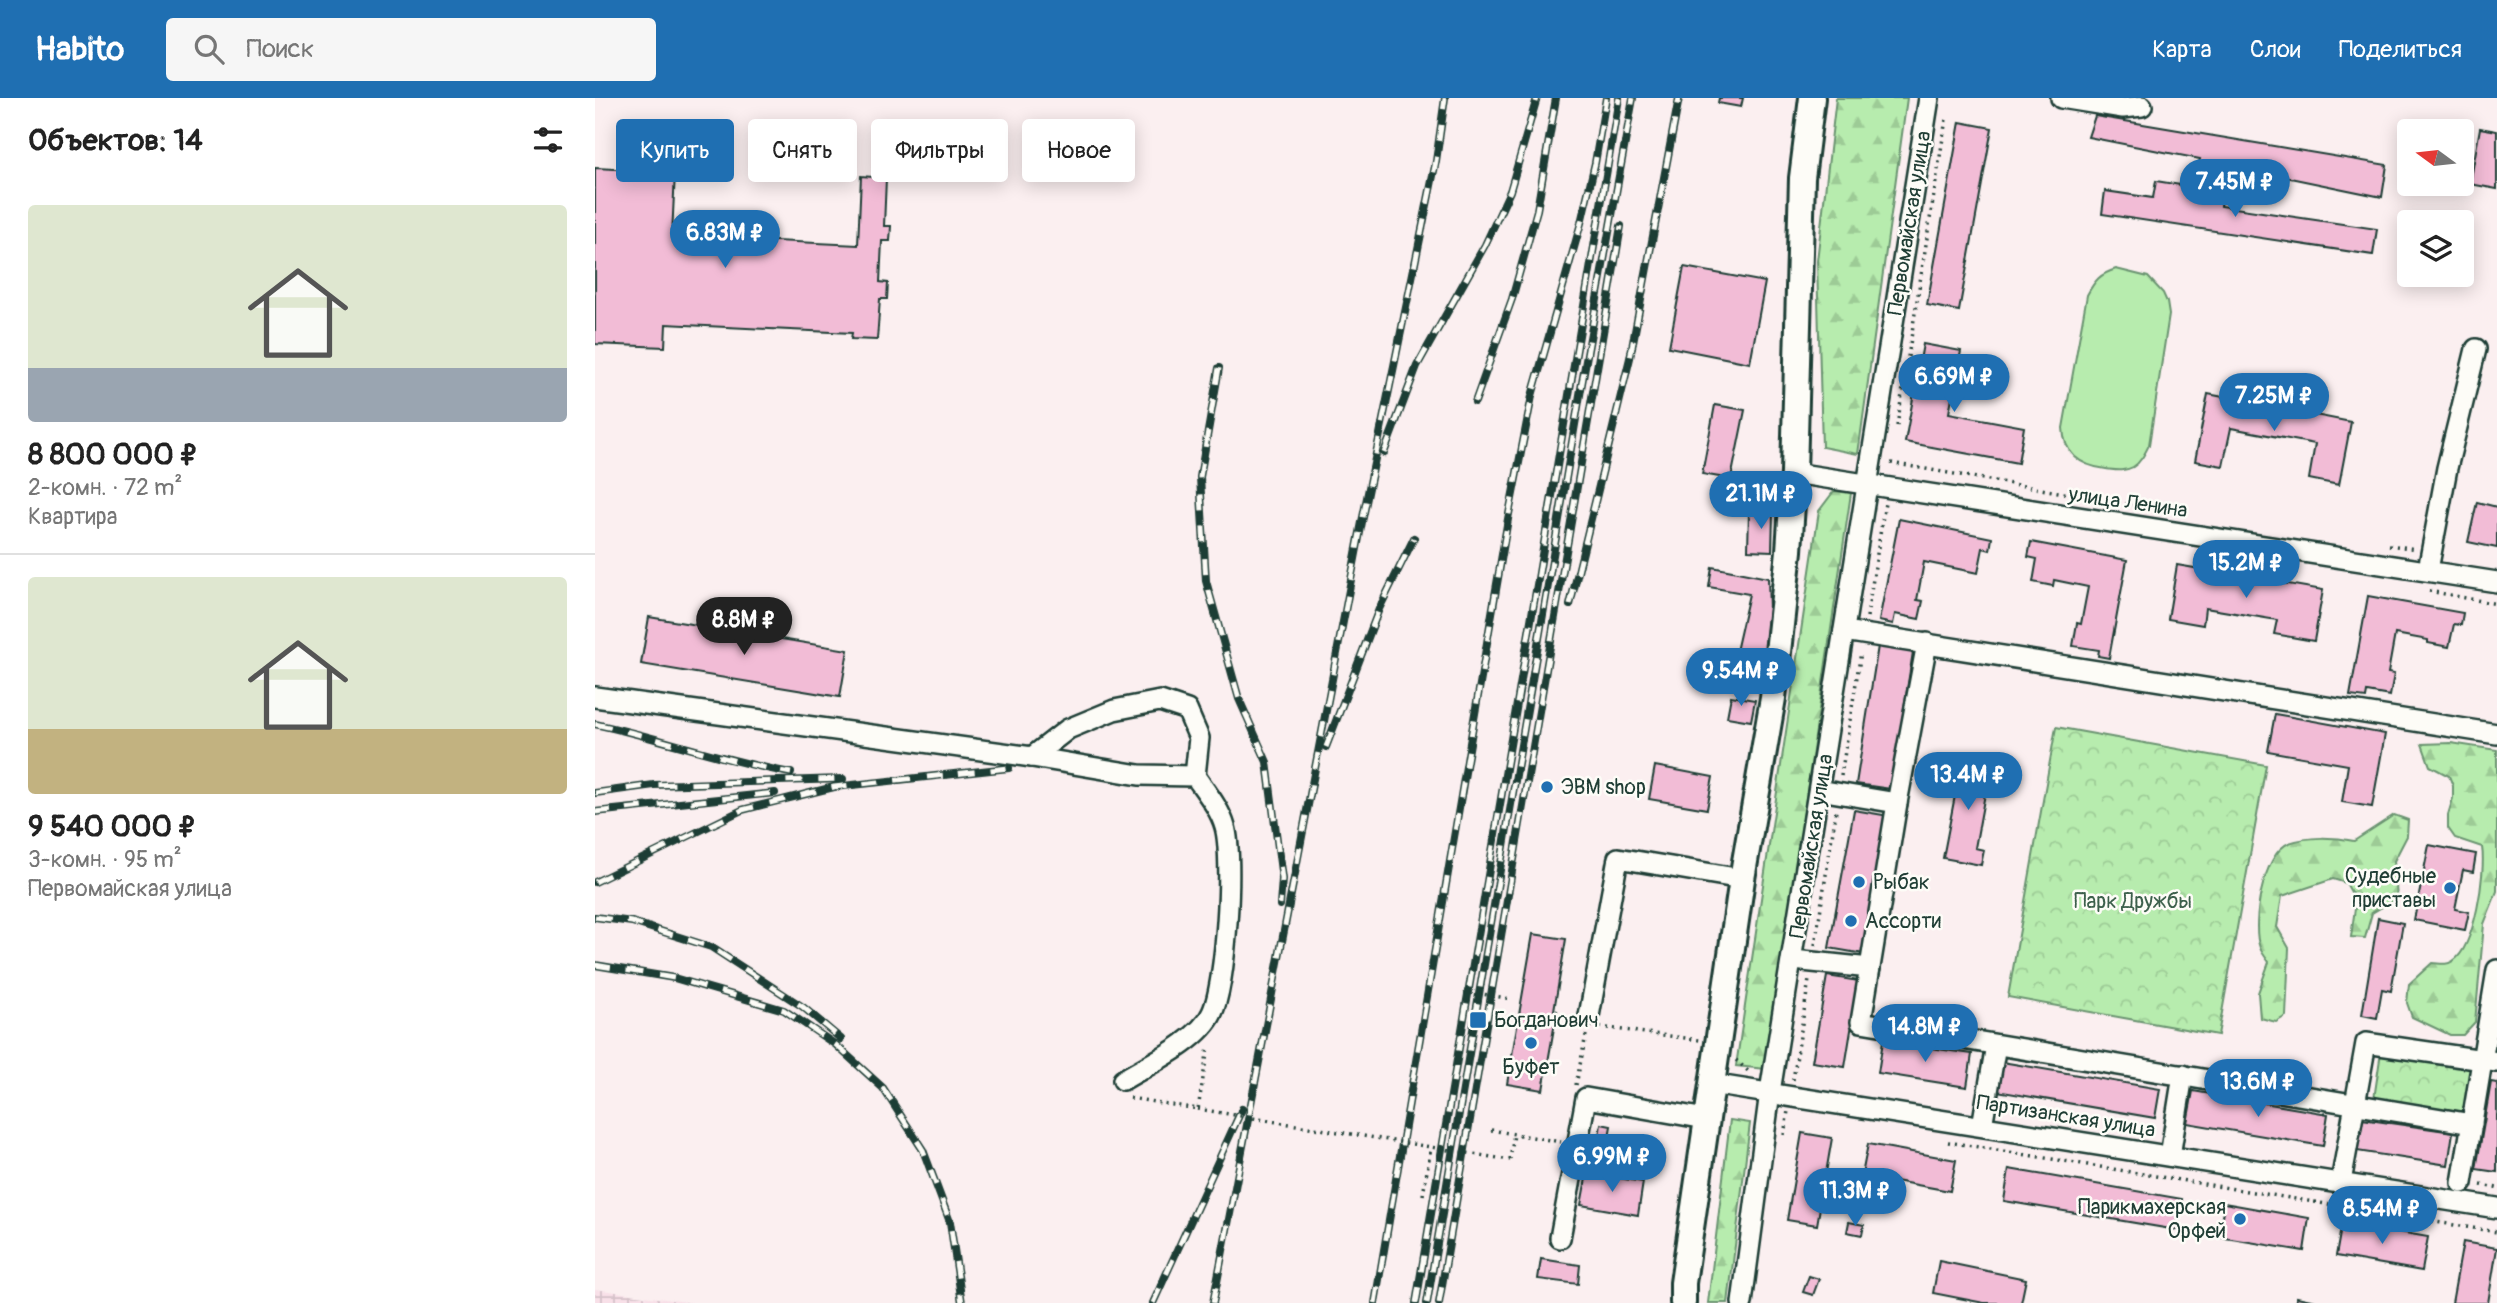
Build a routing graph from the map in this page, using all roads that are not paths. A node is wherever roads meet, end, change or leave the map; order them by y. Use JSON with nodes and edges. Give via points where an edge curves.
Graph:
{"nodes":[{"id":1,"x":1812,"y":98,"type":"edge"},
{"id":2,"x":1929,"y":98,"type":"edge"},
{"id":3,"x":2070,"y":99,"type":"edge"},
{"id":4,"x":2142,"y":106,"type":"dead end"},
{"id":5,"x":2476,"y":349,"type":"dead end"},
{"id":6,"x":1794,"y":473,"type":"junction"},
{"id":7,"x":1878,"y":485,"type":"junction"},
{"id":8,"x":2429,"y":561,"type":"junction"},
{"id":9,"x":2497,"y":582,"type":"edge"},
{"id":10,"x":1844,"y":631,"type":"junction"},
{"id":11,"x":1927,"y":643,"type":"junction"},
{"id":12,"x":595,"y":697,"type":"edge"},
{"id":13,"x":2497,"y":734,"type":"edge"},
{"id":14,"x":1032,"y":757,"type":"junction"},
{"id":15,"x":1195,"y":776,"type":"junction"},
{"id":16,"x":1829,"y":792,"type":"junction"},
{"id":17,"x":1897,"y":803,"type":"junction"},
{"id":18,"x":1742,"y":879,"type":"junction"},
{"id":19,"x":1803,"y":961,"type":"junction"},
{"id":20,"x":1870,"y":968,"type":"junction"},
{"id":21,"x":2497,"y":970,"type":"edge"},
{"id":22,"x":1589,"y":1016,"type":"dead end"},
{"id":23,"x":1996,"y":1045,"type":"junction"},
{"id":24,"x":2490,"y":1061,"type":"edge"},
{"id":25,"x":2183,"y":1075,"type":"junction"},
{"id":26,"x":1711,"y":1084,"type":"junction"},
{"id":27,"x":1126,"y":1089,"type":"road end"},
{"id":28,"x":1780,"y":1095,"type":"junction"},
{"id":29,"x":2354,"y":1104,"type":"junction"},
{"id":30,"x":1706,"y":1119,"type":"junction"},
{"id":31,"x":2472,"y":1124,"type":"junction"},
{"id":32,"x":1982,"y":1126,"type":"junction"},
{"id":33,"x":2170,"y":1156,"type":"junction"},
{"id":34,"x":2341,"y":1182,"type":"junction"},
{"id":35,"x":2462,"y":1183,"type":"road end"},
{"id":36,"x":2497,"y":1208,"type":"edge"},
{"id":37,"x":1560,"y":1238,"type":"dead end"},
{"id":38,"x":1683,"y":1303,"type":"edge"},
{"id":39,"x":1742,"y":1303,"type":"edge"}],
"edges":[{"from":1,"to":6,"type":"main road","via":[[1802,178]]},
{"from":2,"to":7,"type":"street","name":"Первомайская улица"},
{"from":3,"to":4,"type":"street","via":[[2123,108]]},
{"from":5,"to":8,"type":"street"},
{"from":6,"to":7,"type":"street","name":"улица Ленина"},
{"from":6,"to":18,"type":"main road","via":[[1773,698]]},
{"from":7,"to":8,"type":"street","name":"улица Ленина","via":[[2024,510]]},
{"from":7,"to":10,"type":"street","name":"Первомайская улица"},
{"from":8,"to":9,"type":"street","name":"улица Ленина"},
{"from":10,"to":11,"type":"street"},
{"from":10,"to":16,"type":"street","name":"Первомайская улица"},
{"from":11,"to":13,"type":"street"},
{"from":11,"to":17,"type":"street"},
{"from":12,"to":14,"type":"street"},
{"from":14,"to":15,"type":"street","via":[[1139,775]]},
{"from":14,"to":15,"type":"street","via":[[1069,729],[1114,710],[1160,701],[1187,710],[1199,738]]},
{"from":15,"to":27,"type":"street","via":[[1226,827],[1230,876],[1223,965],[1212,1013],[1188,1041]]},
{"from":16,"to":17,"type":"street"},
{"from":16,"to":19,"type":"street","name":"Первомайская улица"},
{"from":17,"to":20,"type":"street"},
{"from":18,"to":22,"type":"street","via":[[1618,858]]},
{"from":18,"to":26,"type":"main road"},
{"from":19,"to":20,"type":"street"},
{"from":19,"to":28,"type":"street","name":"Первомайская улица"},
{"from":20,"to":23,"type":"street","via":[[1861,1022]]},
{"from":21,"to":24,"type":"street"},
{"from":23,"to":25,"type":"street"},
{"from":23,"to":32,"type":"street"},
{"from":24,"to":29,"type":"street","via":[[2365,1043]]},
{"from":24,"to":31,"type":"street"},
{"from":25,"to":29,"type":"street"},
{"from":25,"to":33,"type":"street"},
{"from":26,"to":28,"type":"street","name":"Партизанская улица"},
{"from":26,"to":30,"type":"main road"},
{"from":28,"to":32,"type":"street","name":"Партизанская улица"},
{"from":28,"to":39,"type":"street","name":"Первомайская улица"},
{"from":29,"to":31,"type":"street"},
{"from":29,"to":34,"type":"street"},
{"from":30,"to":37,"type":"street","via":[[1585,1098]]},
{"from":30,"to":38,"type":"main road"},
{"from":31,"to":35,"type":"street"},
{"from":32,"to":33,"type":"street","name":"Партизанская улица"},
{"from":33,"to":34,"type":"street","name":"Партизанская улица"},
{"from":34,"to":36,"type":"street","name":"Партизанская улица"}]}
